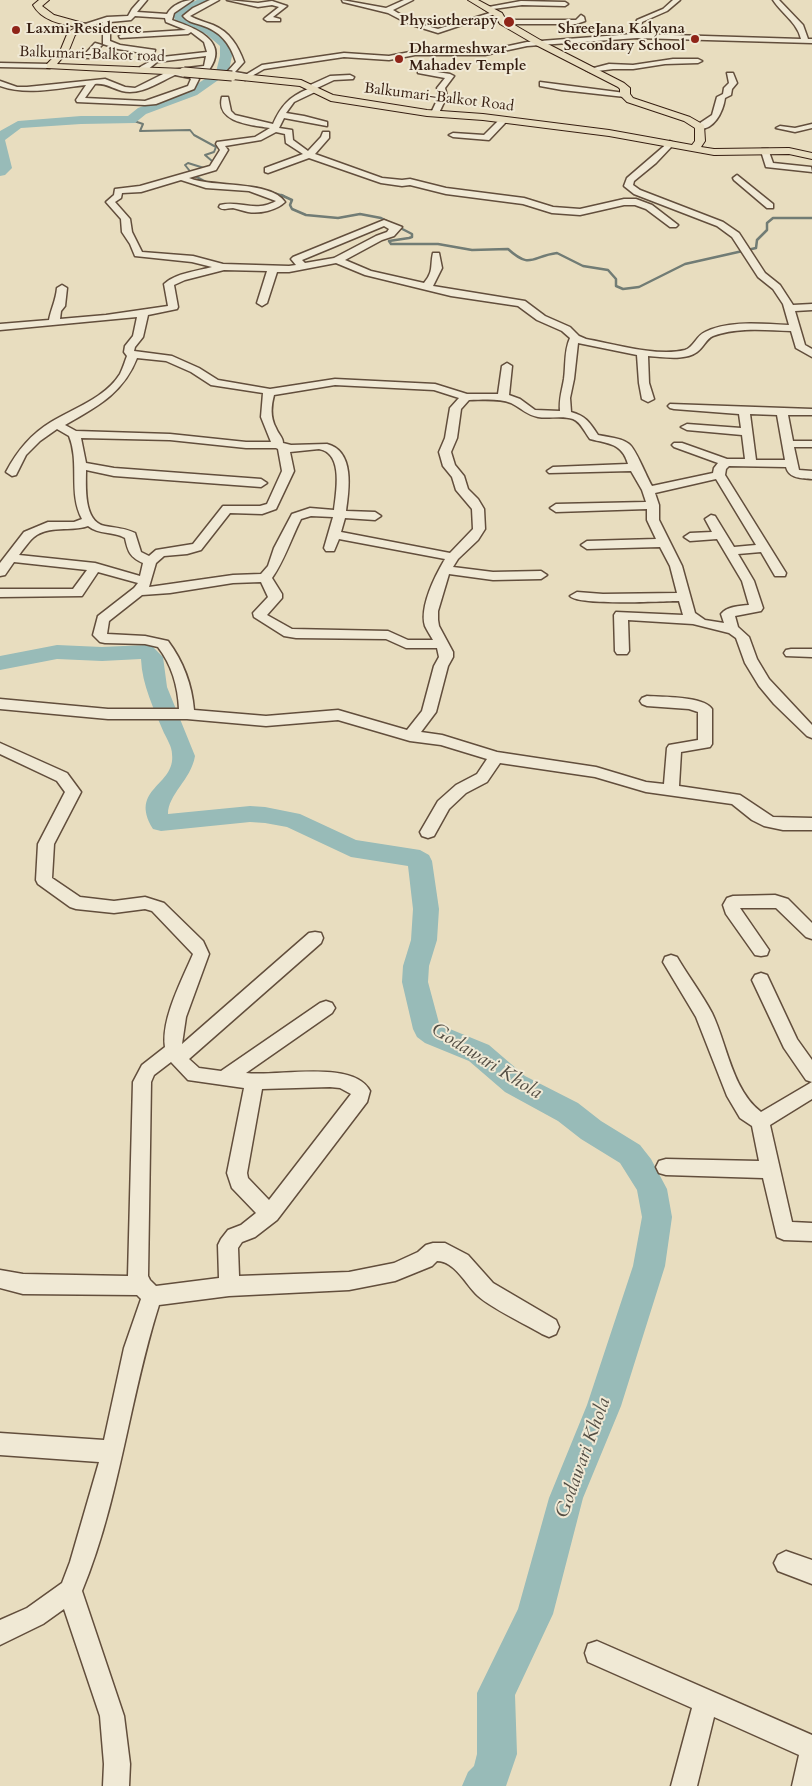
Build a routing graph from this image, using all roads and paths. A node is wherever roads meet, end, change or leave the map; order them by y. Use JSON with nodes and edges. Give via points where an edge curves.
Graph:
{"nodes":[{"id":1,"x":44,"y":0,"type":"edge"},
{"id":2,"x":144,"y":0,"type":"edge"},
{"id":3,"x":190,"y":0,"type":"edge"},
{"id":4,"x":216,"y":0,"type":"edge"},
{"id":5,"x":230,"y":0,"type":"edge"},
{"id":6,"x":410,"y":0,"type":"edge"},
{"id":7,"x":472,"y":0,"type":"edge"},
{"id":8,"x":677,"y":0,"type":"edge"},
{"id":9,"x":776,"y":0,"type":"edge"},
{"id":10,"x":345,"y":1,"type":"edge"},
{"id":11,"x":565,"y":4,"type":"dead end"},
{"id":12,"x":486,"y":8,"type":"junction"},
{"id":13,"x":388,"y":10,"type":"junction"},
{"id":14,"x":496,"y":13,"type":"junction"},
{"id":15,"x":133,"y":14,"type":"junction"},
{"id":16,"x":166,"y":16,"type":"dead end"},
{"id":17,"x":581,"y":18,"type":"dead end"},
{"id":18,"x":107,"y":19,"type":"junction"},
{"id":19,"x":278,"y":20,"type":"dead end"},
{"id":20,"x":503,"y":22,"type":"junction"},
{"id":21,"x":86,"y":25,"type":"junction"},
{"id":22,"x":717,"y":29,"type":"dead end"},
{"id":23,"x":196,"y":31,"type":"junction"},
{"id":24,"x":438,"y":31,"type":"junction"},
{"id":25,"x":452,"y":36,"type":"dead end"},
{"id":26,"x":637,"y":36,"type":"junction"},
{"id":27,"x":712,"y":39,"type":"junction"},
{"id":28,"x":810,"y":42,"type":"edge"},
{"id":29,"x":539,"y":43,"type":"junction"},
{"id":30,"x":98,"y":46,"type":"dead end"},
{"id":31,"x":126,"y":48,"type":"junction"},
{"id":32,"x":61,"y":54,"type":"junction"},
{"id":33,"x":208,"y":54,"type":"dead end"},
{"id":34,"x":156,"y":60,"type":"dead end"},
{"id":35,"x":698,"y":61,"type":"dead end"},
{"id":36,"x":0,"y":65,"type":"edge"},
{"id":37,"x":50,"y":66,"type":"junction"},
{"id":38,"x":143,"y":69,"type":"junction"},
{"id":39,"x":458,"y":70,"type":"dead end"},
{"id":40,"x":590,"y":70,"type":"junction"},
{"id":41,"x":421,"y":71,"type":"dead end"},
{"id":42,"x":183,"y":73,"type":"junction"},
{"id":43,"x":730,"y":75,"type":"dead end"},
{"id":44,"x":450,"y":76,"type":"junction"},
{"id":45,"x":246,"y":77,"type":"junction"},
{"id":46,"x":350,"y":77,"type":"dead end"},
{"id":47,"x":93,"y":82,"type":"junction"},
{"id":48,"x":0,"y":83,"type":"edge"},
{"id":49,"x":542,"y":84,"type":"dead end"},
{"id":50,"x":312,"y":89,"type":"junction"},
{"id":51,"x":626,"y":95,"type":"junction"},
{"id":52,"x":224,"y":99,"type":"dead end"},
{"id":53,"x":435,"y":114,"type":"junction"},
{"id":54,"x":281,"y":115,"type":"junction"},
{"id":55,"x":492,"y":119,"type":"junction"},
{"id":56,"x":503,"y":121,"type":"junction"},
{"id":57,"x":324,"y":124,"type":"dead end"},
{"id":58,"x":700,"y":126,"type":"junction"},
{"id":59,"x":812,"y":126,"type":"edge"},
{"id":60,"x":275,"y":128,"type":"junction"},
{"id":61,"x":780,"y":128,"type":"dead end"},
{"id":62,"x":326,"y":134,"type":"dead end"},
{"id":63,"x":453,"y":135,"type":"dead end"},
{"id":64,"x":478,"y":138,"type":"junction"},
{"id":65,"x":670,"y":143,"type":"junction"},
{"id":66,"x":695,"y":148,"type":"junction"},
{"id":67,"x":765,"y":151,"type":"junction"},
{"id":68,"x":309,"y":155,"type":"junction"},
{"id":69,"x":812,"y":156,"type":"edge"},
{"id":70,"x":268,"y":170,"type":"dead end"},
{"id":71,"x":811,"y":170,"type":"edge"},
{"id":72,"x":183,"y":177,"type":"junction"},
{"id":73,"x":737,"y":178,"type":"dead end"},
{"id":74,"x":665,"y":202,"type":"junction"},
{"id":75,"x":770,"y":206,"type":"dead end"},
{"id":76,"x":223,"y":207,"type":"dead end"},
{"id":77,"x":649,"y":207,"type":"junction"},
{"id":78,"x":673,"y":225,"type":"dead end"},
{"id":79,"x":436,"y":256,"type":"dead end"},
{"id":80,"x":337,"y":260,"type":"junction"},
{"id":81,"x":224,"y":267,"type":"junction"},
{"id":82,"x":303,"y":267,"type":"junction"},
{"id":83,"x":273,"y":269,"type":"junction"},
{"id":84,"x":426,"y":287,"type":"junction"},
{"id":85,"x":62,"y":288,"type":"dead end"},
{"id":86,"x":262,"y":303,"type":"dead end"},
{"id":87,"x":812,"y":307,"type":"edge"},
{"id":88,"x":790,"y":308,"type":"junction"},
{"id":89,"x":143,"y":314,"type":"junction"},
{"id":90,"x":54,"y":323,"type":"junction"},
{"id":91,"x":0,"y":327,"type":"edge"},
{"id":92,"x":794,"y":328,"type":"junction"},
{"id":93,"x":575,"y":338,"type":"junction"},
{"id":94,"x":642,"y":352,"type":"junction"},
{"id":95,"x":133,"y":354,"type":"junction"},
{"id":96,"x":812,"y":354,"type":"edge"},
{"id":97,"x":507,"y":366,"type":"dead end"},
{"id":98,"x":269,"y":392,"type":"junction"},
{"id":99,"x":466,"y":397,"type":"junction"},
{"id":100,"x":503,"y":398,"type":"junction"},
{"id":101,"x":648,"y":399,"type":"dead end"},
{"id":102,"x":674,"y":406,"type":"dead end"},
{"id":103,"x":744,"y":411,"type":"junction"},
{"id":104,"x":782,"y":411,"type":"junction"},
{"id":105,"x":812,"y":412,"type":"edge"},
{"id":106,"x":566,"y":414,"type":"junction"},
{"id":107,"x":55,"y":424,"type":"junction"},
{"id":108,"x":687,"y":427,"type":"dead end"},
{"id":109,"x":747,"y":432,"type":"junction"},
{"id":110,"x":74,"y":434,"type":"junction"},
{"id":111,"x":789,"y":444,"type":"junction"},
{"id":112,"x":812,"y":444,"type":"edge"},
{"id":113,"x":678,"y":445,"type":"dead end"},
{"id":114,"x":280,"y":447,"type":"junction"},
{"id":115,"x":726,"y":462,"type":"junction"},
{"id":116,"x":751,"y":462,"type":"junction"},
{"id":117,"x":792,"y":464,"type":"junction"},
{"id":118,"x":80,"y":465,"type":"junction"},
{"id":119,"x":635,"y":467,"type":"junction"},
{"id":120,"x":553,"y":471,"type":"dead end"},
{"id":121,"x":12,"y":472,"type":"dead end"},
{"id":122,"x":719,"y":474,"type":"junction"},
{"id":123,"x":812,"y":475,"type":"edge"},
{"id":124,"x":261,"y":483,"type":"dead end"},
{"id":125,"x":648,"y":490,"type":"junction"},
{"id":126,"x":653,"y":505,"type":"junction"},
{"id":127,"x":556,"y":508,"type":"dead end"},
{"id":128,"x":340,"y":514,"type":"junction"},
{"id":129,"x":375,"y":516,"type":"dead end"},
{"id":130,"x":711,"y":519,"type":"dead end"},
{"id":131,"x":89,"y":521,"type":"junction"},
{"id":132,"x":334,"y":534,"type":"junction"},
{"id":133,"x":720,"y":535,"type":"junction"},
{"id":134,"x":690,"y":537,"type":"dead end"},
{"id":135,"x":664,"y":543,"type":"junction"},
{"id":136,"x":587,"y":545,"type":"dead end"},
{"id":137,"x":330,"y":548,"type":"dead end"},
{"id":138,"x":765,"y":548,"type":"junction"},
{"id":139,"x":730,"y":551,"type":"junction"},
{"id":140,"x":11,"y":558,"type":"junction"},
{"id":141,"x":453,"y":558,"type":"junction"},
{"id":142,"x":150,"y":562,"type":"junction"},
{"id":143,"x":95,"y":567,"type":"junction"},
{"id":144,"x":444,"y":570,"type":"junction"},
{"id":145,"x":0,"y":572,"type":"edge"},
{"id":146,"x":780,"y":573,"type":"dead end"},
{"id":147,"x":541,"y":575,"type":"dead end"},
{"id":148,"x":264,"y":578,"type":"junction"},
{"id":149,"x":142,"y":586,"type":"junction"},
{"id":150,"x":0,"y":594,"type":"edge"},
{"id":151,"x":577,"y":596,"type":"dead end"},
{"id":152,"x":684,"y":597,"type":"junction"},
{"id":153,"x":694,"y":620,"type":"junction"},
{"id":154,"x":732,"y":629,"type":"junction"},
{"id":155,"x":442,"y":644,"type":"junction"},
{"id":156,"x":622,"y":651,"type":"dead end"},
{"id":157,"x":791,"y":652,"type":"dead end"},
{"id":158,"x":812,"y":653,"type":"edge"},
{"id":159,"x":647,"y":701,"type":"dead end"},
{"id":160,"x":0,"y":704,"type":"edge"},
{"id":161,"x":186,"y":713,"type":"junction"},
{"id":162,"x":812,"y":733,"type":"edge"},
{"id":163,"x":410,"y":736,"type":"junction"},
{"id":164,"x":0,"y":748,"type":"edge"},
{"id":165,"x":496,"y":756,"type":"junction"},
{"id":166,"x":671,"y":790,"type":"junction"},
{"id":167,"x":812,"y":824,"type":"edge"},
{"id":168,"x":428,"y":832,"type":"dead end"},
{"id":169,"x":795,"y":915,"type":"junction"},
{"id":170,"x":812,"y":919,"type":"edge"},
{"id":171,"x":812,"y":933,"type":"edge"},
{"id":172,"x":315,"y":938,"type":"dead end"},
{"id":173,"x":761,"y":950,"type":"dead end"},
{"id":174,"x":671,"y":962,"type":"dead end"},
{"id":175,"x":761,"y":980,"type":"dead end"},
{"id":176,"x":326,"y":1008,"type":"dead end"},
{"id":177,"x":176,"y":1054,"type":"junction"},
{"id":178,"x":812,"y":1075,"type":"edge"},
{"id":179,"x":225,"y":1078,"type":"junction"},
{"id":180,"x":254,"y":1082,"type":"junction"},
{"id":181,"x":812,"y":1090,"type":"edge"},
{"id":182,"x":760,"y":1122,"type":"junction"},
{"id":183,"x":666,"y":1167,"type":"dead end"},
{"id":184,"x":771,"y":1170,"type":"junction"},
{"id":185,"x":270,"y":1214,"type":"junction"},
{"id":186,"x":812,"y":1232,"type":"edge"},
{"id":187,"x":0,"y":1279,"type":"edge"},
{"id":188,"x":229,"y":1286,"type":"junction"},
{"id":189,"x":146,"y":1291,"type":"junction"},
{"id":190,"x":550,"y":1327,"type":"dead end"},
{"id":191,"x":0,"y":1444,"type":"edge"},
{"id":192,"x":113,"y":1452,"type":"junction"},
{"id":193,"x":786,"y":1563,"type":"dead end"},
{"id":194,"x":812,"y":1572,"type":"edge"},
{"id":195,"x":70,"y":1591,"type":"junction"},
{"id":196,"x":0,"y":1633,"type":"edge"},
{"id":197,"x":597,"y":1654,"type":"dead end"},
{"id":198,"x":706,"y":1701,"type":"junction"},
{"id":199,"x":812,"y":1749,"type":"edge"},
{"id":200,"x":116,"y":1786,"type":"edge"},
{"id":201,"x":684,"y":1786,"type":"edge"},
{"id":202,"x":805,"y":1786,"type":"edge"}],
"edges":[{"from":1,"to":21,"type":"main road","via":[[37,5],[40,11],[57,20]]},
{"from":2,"to":15,"type":"street"},
{"from":3,"to":23,"type":"street","via":[[171,12],[168,21]]},
{"from":4,"to":45,"type":"street","via":[[186,16],[213,26],[228,36],[240,62],[230,73]]},
{"from":5,"to":19,"type":"street","via":[[284,6],[267,19]]},
{"from":6,"to":13,"type":"street"},
{"from":7,"to":12,"type":"main road"},
{"from":8,"to":26,"type":"street","via":[[665,10],[639,20]]},
{"from":9,"to":28,"type":"street","via":[[782,10],[797,20]]},
{"from":10,"to":13,"type":"street"},
{"from":11,"to":12,"type":"street","via":[[521,3]]},
{"from":12,"to":14,"type":"main road"},
{"from":13,"to":24,"type":"street","via":[[411,23]]},
{"from":14,"to":20,"type":"main road"},
{"from":14,"to":24,"type":"street"},
{"from":15,"to":16,"type":"street"},
{"from":15,"to":18,"type":"street","via":[[127,19]]},
{"from":17,"to":20,"type":"street","via":[[576,22]]},
{"from":18,"to":21,"type":"street"},
{"from":18,"to":31,"type":"street","via":[[106,42]]},
{"from":20,"to":29,"type":"main road"},
{"from":21,"to":32,"type":"main road","via":[[71,34]]},
{"from":22,"to":27,"type":"street"},
{"from":23,"to":31,"type":"street","via":[[156,30],[124,34]]},
{"from":23,"to":42,"type":"street","via":[[209,43],[209,66]]},
{"from":24,"to":25,"type":"street"},
{"from":26,"to":27,"type":"street"},
{"from":26,"to":29,"type":"street"},
{"from":27,"to":28,"type":"street"},
{"from":29,"to":40,"type":"main road"},
{"from":29,"to":45,"type":"street","via":[[485,53],[324,58],[262,67]]},
{"from":30,"to":32,"type":"street","via":[[87,56]]},
{"from":31,"to":38,"type":"street","via":[[152,52],[149,58],[153,62]]},
{"from":32,"to":37,"type":"main road"},
{"from":33,"to":34,"type":"street"},
{"from":35,"to":40,"type":"street","via":[[619,65]]},
{"from":36,"to":37,"type":"street","name":"Balkumari-Balkot road"},
{"from":37,"to":38,"type":"main road","name":"Balkumari-Balkot road"},
{"from":38,"to":42,"type":"main road","name":"Balkumari-Balkot road"},
{"from":39,"to":44,"type":"street"},
{"from":40,"to":51,"type":"main road","via":[[625,88]]},
{"from":41,"to":44,"type":"street"},
{"from":42,"to":45,"type":"main road","name":"Balkumari-Balkot Road","bridge":true},
{"from":42,"to":47,"type":"street","via":[[136,90],[124,89],[104,80]]},
{"from":42,"to":47,"type":"street","via":[[195,79],[191,88],[145,103],[80,100]]},
{"from":43,"to":58,"type":"street","via":[[733,83],[727,95],[721,97],[717,115],[710,123]]},
{"from":44,"to":53,"type":"street","via":[[441,88],[443,96]]},
{"from":45,"to":50,"type":"main road","name":"Balkumari-Balkot Road","via":[[301,83]]},
{"from":46,"to":50,"type":"street","via":[[333,78]]},
{"from":47,"to":48,"type":"street","via":[[27,89]]},
{"from":49,"to":51,"type":"street"},
{"from":50,"to":53,"type":"main road","name":"Balkumari-Balkot Road","via":[[324,96],[355,103]]},
{"from":50,"to":54,"type":"street","via":[[293,99]]},
{"from":51,"to":58,"type":"main road","via":[[635,102]]},
{"from":52,"to":60,"type":"street","via":[[230,115]]},
{"from":53,"to":55,"type":"main road","name":"Balkumari-Balkot Road"},
{"from":54,"to":57,"type":"street"},
{"from":54,"to":60,"type":"street"},
{"from":55,"to":56,"type":"main road","name":"Balkumari-Balkot Road"},
{"from":55,"to":64,"type":"street"},
{"from":56,"to":64,"type":"street","via":[[489,136]]},
{"from":56,"to":65,"type":"main road","name":"Balkumari-Balkot Road"},
{"from":58,"to":66,"type":"main road","via":[[700,141]]},
{"from":59,"to":61,"type":"street","via":[[795,130]]},
{"from":60,"to":68,"type":"street","via":[[289,132],[289,141]]},
{"from":60,"to":72,"type":"street","via":[[256,138],[220,144],[224,150],[214,166]]},
{"from":62,"to":68,"type":"street"},
{"from":63,"to":64,"type":"street"},
{"from":65,"to":66,"type":"main road","name":"Balkumari-Balkot Road"},
{"from":65,"to":74,"type":"street","via":[[628,183],[632,189]]},
{"from":66,"to":67,"type":"main road","name":"Balkumari-Balkot Road","via":[[714,152]]},
{"from":67,"to":69,"type":"main road","name":"Balkumari-Balkot Road","via":[[789,151]]},
{"from":67,"to":71,"type":"street","via":[[769,165]]},
{"from":68,"to":70,"type":"street"},
{"from":68,"to":77,"type":"street","via":[[381,180],[414,182],[446,191],[524,201],[552,210],[580,212],[631,201]]},
{"from":72,"to":76,"type":"street","via":[[205,186],[246,188],[280,202],[252,210],[233,204]]},
{"from":72,"to":81,"type":"street","via":[[138,190],[120,190],[110,202],[125,219],[127,232],[138,254],[192,259]]},
{"from":73,"to":75,"type":"street"},
{"from":74,"to":77,"type":"street"},
{"from":74,"to":88,"type":"street","via":[[720,224],[736,235],[760,275],[777,288]]},
{"from":77,"to":78,"type":"street"},
{"from":79,"to":84,"type":"street","via":[[436,275]]},
{"from":80,"to":82,"type":"street"},
{"from":80,"to":82,"type":"street","via":[[389,236],[396,227],[384,223],[296,259]]},
{"from":80,"to":84,"type":"street","via":[[368,273]]},
{"from":81,"to":83,"type":"street"},
{"from":81,"to":89,"type":"street","via":[[171,283],[173,307]]},
{"from":82,"to":83,"type":"street"},
{"from":83,"to":86,"type":"street"},
{"from":84,"to":93,"type":"street","via":[[468,297],[521,303],[541,318],[566,329]]},
{"from":85,"to":90,"type":"street"},
{"from":87,"to":88,"type":"street"},
{"from":88,"to":92,"type":"street"},
{"from":89,"to":90,"type":"street"},
{"from":89,"to":95,"type":"street","via":[[138,337],[130,346],[129,352]]},
{"from":90,"to":91,"type":"street"},
{"from":92,"to":94,"type":"street","via":[[759,327],[712,333],[688,352]]},
{"from":92,"to":96,"type":"street","via":[[800,346]]},
{"from":93,"to":94,"type":"street"},
{"from":93,"to":106,"type":"street","via":[[564,398]]},
{"from":94,"to":101,"type":"street"},
{"from":95,"to":98,"type":"street","via":[[168,358],[215,383]]},
{"from":95,"to":107,"type":"street","via":[[126,377],[74,416]]},
{"from":97,"to":100,"type":"street"},
{"from":98,"to":99,"type":"street","via":[[328,382],[348,382],[435,387]]},
{"from":98,"to":114,"type":"street","via":[[267,426]]},
{"from":99,"to":100,"type":"street"},
{"from":99,"to":141,"type":"street","via":[[456,408],[445,452],[462,490],[478,510],[479,529]]},
{"from":100,"to":106,"type":"street","via":[[522,403],[531,412]]},
{"from":102,"to":103,"type":"street"},
{"from":103,"to":104,"type":"street"},
{"from":103,"to":109,"type":"street"},
{"from":104,"to":105,"type":"street"},
{"from":104,"to":111,"type":"street"},
{"from":106,"to":119,"type":"street","via":[[580,418],[594,437],[624,445]]},
{"from":107,"to":110,"type":"street"},
{"from":107,"to":121,"type":"street","via":[[20,454]]},
{"from":108,"to":109,"type":"street"},
{"from":109,"to":116,"type":"street"},
{"from":110,"to":114,"type":"street","via":[[170,437]]},
{"from":110,"to":118,"type":"street","via":[[81,452]]},
{"from":111,"to":112,"type":"street"},
{"from":111,"to":117,"type":"street"},
{"from":113,"to":115,"type":"street"},
{"from":114,"to":128,"type":"street","via":[[319,446],[335,454],[344,478]]},
{"from":114,"to":142,"type":"street","via":[[288,470],[272,506],[262,510],[227,509],[197,547],[160,553]]},
{"from":115,"to":116,"type":"street"},
{"from":115,"to":122,"type":"street"},
{"from":116,"to":117,"type":"street"},
{"from":117,"to":123,"type":"street","via":[[794,474]]},
{"from":118,"to":124,"type":"street","via":[[114,472]]},
{"from":118,"to":131,"type":"street","via":[[82,505]]},
{"from":119,"to":120,"type":"street"},
{"from":119,"to":125,"type":"street"},
{"from":122,"to":125,"type":"street"},
{"from":122,"to":138,"type":"street"},
{"from":125,"to":126,"type":"street"},
{"from":126,"to":127,"type":"street"},
{"from":126,"to":135,"type":"street","via":[[653,520]]},
{"from":128,"to":129,"type":"street"},
{"from":128,"to":132,"type":"street"},
{"from":128,"to":148,"type":"street","via":[[310,512],[296,517],[274,566]]},
{"from":130,"to":133,"type":"street"},
{"from":131,"to":140,"type":"street","via":[[76,526],[48,526],[28,535]]},
{"from":131,"to":142,"type":"street","via":[[100,530],[119,530],[131,536],[134,551]]},
{"from":132,"to":137,"type":"street"},
{"from":132,"to":141,"type":"street"},
{"from":133,"to":134,"type":"street"},
{"from":133,"to":139,"type":"street"},
{"from":135,"to":136,"type":"street"},
{"from":135,"to":152,"type":"street","via":[[676,566]]},
{"from":138,"to":139,"type":"street"},
{"from":138,"to":146,"type":"street"},
{"from":139,"to":154,"type":"street","via":[[748,581],[756,608],[728,614]]},
{"from":140,"to":143,"type":"street"},
{"from":140,"to":145,"type":"street"},
{"from":141,"to":144,"type":"street"},
{"from":142,"to":149,"type":"street"},
{"from":143,"to":149,"type":"street"},
{"from":143,"to":150,"type":"street","via":[[77,593]]},
{"from":144,"to":147,"type":"street","via":[[493,576]]},
{"from":144,"to":155,"type":"street","via":[[431,611],[432,626]]},
{"from":148,"to":149,"type":"street","via":[[229,579],[161,590]]},
{"from":148,"to":155,"type":"street","via":[[275,598],[262,610],[261,617],[289,632],[388,635],[406,644]]},
{"from":149,"to":161,"type":"street","via":[[103,619],[100,634],[105,639],[163,644],[172,656],[186,694]]},
{"from":151,"to":152,"type":"street"},
{"from":152,"to":153,"type":"street"},
{"from":153,"to":154,"type":"street","via":[[699,624]]},
{"from":153,"to":156,"type":"street","via":[[621,615]]},
{"from":154,"to":162,"type":"street","via":[[743,637],[751,662],[765,684]]},
{"from":155,"to":163,"type":"street","via":[[446,657],[429,712]]},
{"from":157,"to":158,"type":"street"},
{"from":159,"to":166,"type":"street","via":[[691,704],[705,709],[705,744],[674,748]]},
{"from":160,"to":161,"type":"street","via":[[108,714]]},
{"from":161,"to":163,"type":"street","via":[[272,721],[333,715]]},
{"from":163,"to":165,"type":"street","via":[[442,740]]},
{"from":164,"to":177,"type":"street","via":[[62,778],[73,792],[46,844],[44,880],[76,903],[158,907],[197,946],[200,954],[175,1023]]},
{"from":165,"to":166,"type":"street","via":[[587,770],[634,784]]},
{"from":165,"to":168,"type":"street","via":[[482,778],[461,789],[443,805]]},
{"from":166,"to":167,"type":"street","via":[[741,801],[768,822]]},
{"from":169,"to":170,"type":"street"},
{"from":169,"to":171,"type":"street"},
{"from":169,"to":173,"type":"street","via":[[775,901],[733,902],[732,910]]},
{"from":172,"to":177,"type":"street"},
{"from":174,"to":182,"type":"street","via":[[704,1014],[733,1091],[747,1112]]},
{"from":175,"to":178,"type":"street","via":[[790,1043]]},
{"from":176,"to":179,"type":"street"},
{"from":177,"to":179,"type":"street","via":[[194,1075]]},
{"from":177,"to":189,"type":"street","via":[[148,1070],[142,1082],[138,1276]]},
{"from":179,"to":180,"type":"street"},
{"from":180,"to":185,"type":"street","via":[[237,1173],[239,1182]]},
{"from":180,"to":185,"type":"street","via":[[330,1079],[344,1081],[361,1091],[360,1097]]},
{"from":181,"to":182,"type":"street"},
{"from":182,"to":184,"type":"street"},
{"from":183,"to":184,"type":"street"},
{"from":184,"to":186,"type":"street","via":[[784,1231]]},
{"from":185,"to":188,"type":"street","via":[[248,1231],[235,1236],[228,1245]]},
{"from":187,"to":189,"type":"street","via":[[23,1284]]},
{"from":188,"to":189,"type":"street"},
{"from":188,"to":190,"type":"street","via":[[349,1281],[395,1272],[433,1252],[446,1252],[486,1290]]},
{"from":189,"to":192,"type":"street"},
{"from":191,"to":192,"type":"street"},
{"from":192,"to":195,"type":"street","via":[[82,1562]]},
{"from":193,"to":194,"type":"street"},
{"from":195,"to":196,"type":"street","via":[[35,1616]]},
{"from":195,"to":200,"type":"street","via":[[112,1716]]},
{"from":197,"to":198,"type":"street"},
{"from":198,"to":199,"type":"street"},
{"from":198,"to":201,"type":"street"},
{"from":199,"to":202,"type":"street"}]}
